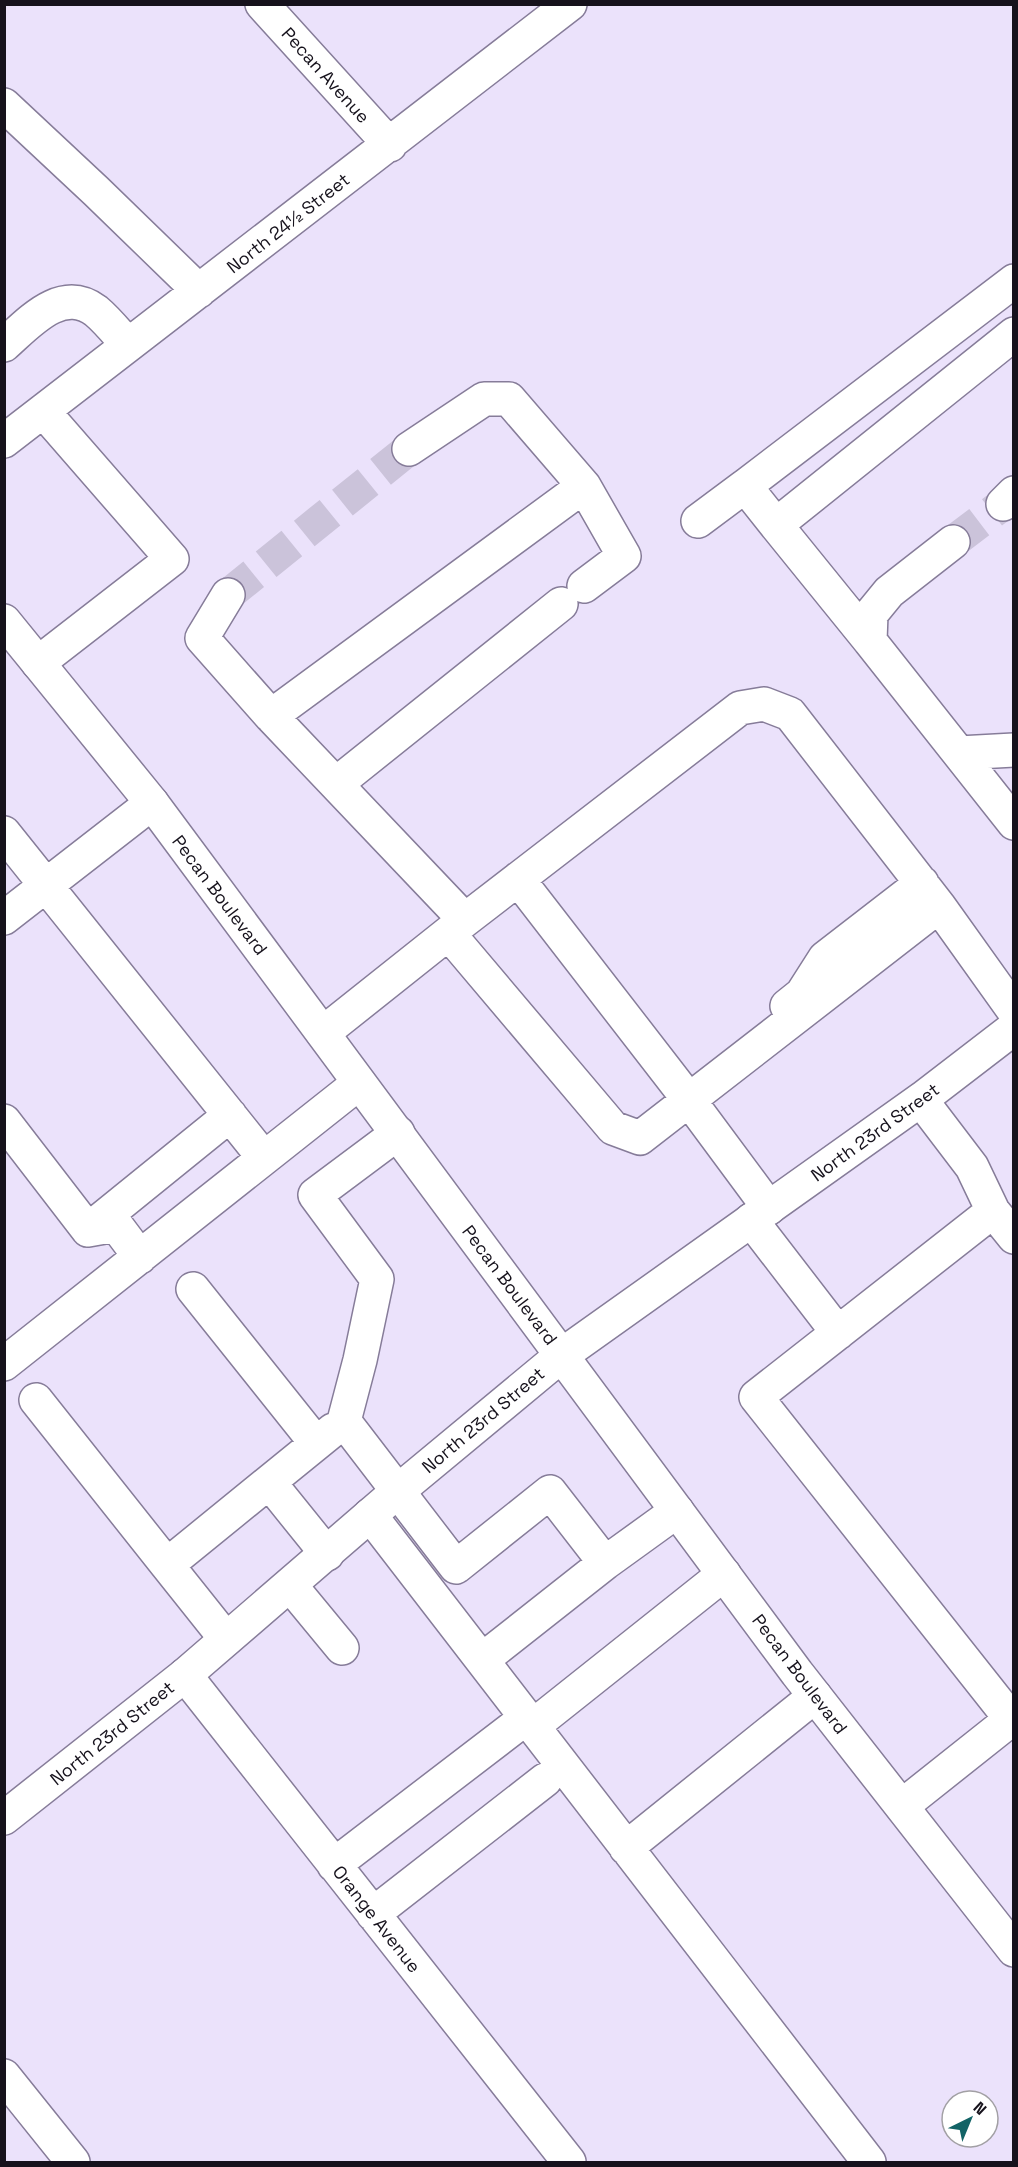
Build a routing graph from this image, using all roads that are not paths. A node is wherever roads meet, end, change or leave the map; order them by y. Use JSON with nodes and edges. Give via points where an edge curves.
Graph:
{"nodes":[{"id":1,"x":262,"y":4,"type":"edge"},
{"id":2,"x":570,"y":4,"type":"edge"},
{"id":3,"x":4,"y":105,"type":"edge"},
{"id":4,"x":390,"y":145,"type":"junction"},
{"id":5,"x":1014,"y":281,"type":"edge"},
{"id":6,"x":199,"y":291,"type":"junction"},
{"id":7,"x":1014,"y":334,"type":"edge"},
{"id":8,"x":4,"y":345,"type":"edge"},
{"id":9,"x":128,"y":345,"type":"junction"},
{"id":10,"x":43,"y":411,"type":"junction"},
{"id":11,"x":4,"y":441,"type":"edge"},
{"id":12,"x":410,"y":449,"type":"tunnel mouth"},
{"id":13,"x":584,"y":486,"type":"junction"},
{"id":14,"x":745,"y":486,"type":"junction"},
{"id":15,"x":698,"y":521,"type":"dead end"},
{"id":16,"x":776,"y":525,"type":"junction"},
{"id":17,"x":953,"y":542,"type":"tunnel mouth"},
{"id":18,"x":228,"y":595,"type":"tunnel mouth"},
{"id":19,"x":4,"y":621,"type":"edge"},
{"id":20,"x":870,"y":640,"type":"junction"},
{"id":21,"x":38,"y":663,"type":"junction"},
{"id":22,"x":271,"y":716,"type":"junction"},
{"id":23,"x":1014,"y":750,"type":"edge"},
{"id":24,"x":959,"y":753,"type":"junction"},
{"id":25,"x":336,"y":784,"type":"junction"},
{"id":26,"x":152,"y":803,"type":"junction"},
{"id":27,"x":1014,"y":824,"type":"edge"},
{"id":28,"x":4,"y":833,"type":"edge"},
{"id":29,"x":518,"y":879,"type":"junction"},
{"id":30,"x":47,"y":885,"type":"junction"},
{"id":31,"x":931,"y":894,"type":"junction"},
{"id":32,"x":4,"y":918,"type":"edge"},
{"id":33,"x":457,"y":927,"type":"junction"},
{"id":34,"x":323,"y":1033,"type":"junction"},
{"id":35,"x":1010,"y":1033,"type":"edge"},
{"id":36,"x":359,"y":1083,"type":"junction"},
{"id":37,"x":689,"y":1100,"type":"junction"},
{"id":38,"x":921,"y":1100,"type":"junction"},
{"id":39,"x":230,"y":1115,"type":"junction"},
{"id":40,"x":4,"y":1121,"type":"edge"},
{"id":41,"x":398,"y":1133,"type":"junction"},
{"id":42,"x":264,"y":1158,"type":"junction"},
{"id":43,"x":993,"y":1212,"type":"junction"},
{"id":44,"x":760,"y":1214,"type":"junction"},
{"id":45,"x":88,"y":1230,"type":"junction"},
{"id":46,"x":1014,"y":1237,"type":"edge"},
{"id":47,"x":140,"y":1257,"type":"junction"},
{"id":48,"x":193,"y":1289,"type":"dead end"},
{"id":49,"x":838,"y":1333,"type":"junction"},
{"id":50,"x":562,"y":1355,"type":"junction"},
{"id":51,"x":4,"y":1364,"type":"edge"},
{"id":52,"x":36,"y":1400,"type":"dead end"},
{"id":53,"x":344,"y":1421,"type":"junction"},
{"id":54,"x":316,"y":1443,"type":"junction"},
{"id":55,"x":269,"y":1482,"type":"junction"},
{"id":56,"x":398,"y":1491,"type":"junction"},
{"id":57,"x":677,"y":1511,"type":"junction"},
{"id":58,"x":370,"y":1515,"type":"junction"},
{"id":59,"x":327,"y":1554,"type":"junction"},
{"id":60,"x":605,"y":1563,"type":"junction"},
{"id":61,"x":167,"y":1565,"type":"junction"},
{"id":62,"x":456,"y":1566,"type":"junction"},
{"id":63,"x":724,"y":1574,"type":"junction"},
{"id":64,"x":290,"y":1585,"type":"junction"},
{"id":65,"x":428,"y":1589,"type":"junction"},
{"id":66,"x":226,"y":1639,"type":"junction"},
{"id":67,"x":342,"y":1648,"type":"dead end"},
{"id":68,"x":482,"y":1660,"type":"junction"},
{"id":69,"x":185,"y":1674,"type":"junction"},
{"id":70,"x":815,"y":1696,"type":"junction"},
{"id":71,"x":1012,"y":1718,"type":"edge"},
{"id":72,"x":529,"y":1722,"type":"junction"},
{"id":73,"x":545,"y":1780,"type":"dead end"},
{"id":74,"x":902,"y":1806,"type":"junction"},
{"id":75,"x":4,"y":1818,"type":"edge"},
{"id":76,"x":626,"y":1848,"type":"junction"},
{"id":77,"x":334,"y":1865,"type":"junction"},
{"id":78,"x":373,"y":1914,"type":"junction"},
{"id":79,"x":1014,"y":1950,"type":"edge"},
{"id":80,"x":4,"y":2076,"type":"edge"},
{"id":81,"x":73,"y":2163,"type":"edge"},
{"id":82,"x":569,"y":2163,"type":"edge"},
{"id":83,"x":869,"y":2163,"type":"edge"}],
"edges":[{"from":1,"to":4,"type":"main road","name":"Pecan Avenue"},
{"from":2,"to":4,"type":"main road","name":"North 24½ Street"},
{"from":3,"to":6,"type":"main road"},
{"from":4,"to":6,"type":"main road","name":"North 24½ Street"},
{"from":5,"to":14,"type":"main road"},
{"from":6,"to":9,"type":"main road","name":"North 24½ Street"},
{"from":7,"to":16,"type":"main road"},
{"from":8,"to":9,"type":"main road","via":[[42,311],[70,301],[94,310]]},
{"from":9,"to":10,"type":"main road","name":"North 24½ Street"},
{"from":10,"to":11,"type":"main road","name":"North 24½ Street"},
{"from":10,"to":21,"type":"main road","via":[[172,559]]},
{"from":12,"to":13,"type":"main road","via":[[484,399],[509,399]]},
{"from":13,"to":22,"type":"main road"},
{"from":13,"to":25,"type":"main road","via":[[624,556]]},
{"from":14,"to":15,"type":"main road"},
{"from":14,"to":16,"type":"main road"},
{"from":16,"to":20,"type":"main road"},
{"from":17,"to":20,"type":"main road","via":[[889,592],[870,614]]},
{"from":18,"to":22,"type":"main road","via":[[202,638]]},
{"from":19,"to":21,"type":"main road","name":"Pecan Boulevard"},
{"from":20,"to":24,"type":"main road"},
{"from":21,"to":26,"type":"main road","name":"Pecan Boulevard"},
{"from":22,"to":25,"type":"main road"},
{"from":23,"to":24,"type":"main road"},
{"from":24,"to":27,"type":"main road"},
{"from":25,"to":33,"type":"main road"},
{"from":26,"to":30,"type":"main road"},
{"from":26,"to":34,"type":"main road","name":"Pecan Boulevard"},
{"from":28,"to":30,"type":"main road"},
{"from":29,"to":31,"type":"main road","via":[[740,708],[764,704],[790,714]]},
{"from":29,"to":33,"type":"main road"},
{"from":29,"to":37,"type":"main road"},
{"from":30,"to":32,"type":"main road"},
{"from":30,"to":39,"type":"main road"},
{"from":31,"to":35,"type":"main road"},
{"from":31,"to":37,"type":"main road"},
{"from":33,"to":34,"type":"main road"},
{"from":33,"to":37,"type":"main road","via":[[613,1128],[640,1138]]},
{"from":34,"to":36,"type":"main road","name":"Pecan Boulevard"},
{"from":35,"to":38,"type":"main road","name":"North 23rd Street"},
{"from":36,"to":41,"type":"main road","name":"Pecan Boulevard"},
{"from":36,"to":42,"type":"main road"},
{"from":37,"to":44,"type":"main road"},
{"from":38,"to":43,"type":"main road","via":[[972,1167]]},
{"from":38,"to":44,"type":"main road","name":"North 23rd Street"},
{"from":39,"to":42,"type":"main road"},
{"from":39,"to":45,"type":"main road"},
{"from":40,"to":45,"type":"main road"},
{"from":41,"to":50,"type":"main road","name":"Pecan Boulevard"},
{"from":41,"to":53,"type":"main road","via":[[315,1195],[377,1279]]},
{"from":42,"to":47,"type":"main road"},
{"from":43,"to":46,"type":"main road"},
{"from":43,"to":49,"type":"main road"},
{"from":44,"to":49,"type":"main road"},
{"from":44,"to":50,"type":"main road","name":"North 23rd Street"},
{"from":45,"to":47,"type":"main road","via":[[116,1225]]},
{"from":47,"to":51,"type":"main road"},
{"from":48,"to":54,"type":"main road"},
{"from":49,"to":71,"type":"main road","via":[[756,1397]]},
{"from":50,"to":56,"type":"main road","name":"North 23rd Street"},
{"from":50,"to":57,"type":"main road","name":"Pecan Boulevard"},
{"from":52,"to":61,"type":"main road"},
{"from":53,"to":54,"type":"main road"},
{"from":53,"to":56,"type":"main road"},
{"from":54,"to":55,"type":"main road"},
{"from":55,"to":59,"type":"main road"},
{"from":55,"to":61,"type":"main road"},
{"from":56,"to":58,"type":"main road","name":"North 23rd Street"},
{"from":56,"to":62,"type":"main road"},
{"from":57,"to":60,"type":"main road"},
{"from":57,"to":63,"type":"main road","name":"Pecan Boulevard"},
{"from":58,"to":59,"type":"main road","name":"North 23rd Street"},
{"from":58,"to":65,"type":"main road"},
{"from":59,"to":64,"type":"main road","name":"North 23rd Street"},
{"from":60,"to":62,"type":"main road","via":[[550,1492]]},
{"from":60,"to":68,"type":"main road"},
{"from":61,"to":66,"type":"main road"},
{"from":62,"to":65,"type":"main road"},
{"from":63,"to":70,"type":"main road","name":"Pecan Boulevard"},
{"from":63,"to":72,"type":"main road"},
{"from":64,"to":66,"type":"main road","name":"North 23rd Street"},
{"from":64,"to":67,"type":"main road"},
{"from":65,"to":68,"type":"main road"},
{"from":66,"to":69,"type":"main road","name":"North 23rd Street"},
{"from":68,"to":72,"type":"main road"},
{"from":69,"to":75,"type":"main road","name":"North 23rd Street"},
{"from":69,"to":77,"type":"main road","name":"Orange Avenue"},
{"from":70,"to":74,"type":"main road","name":"Pecan Boulevard"},
{"from":70,"to":76,"type":"main road"},
{"from":71,"to":74,"type":"main road"},
{"from":72,"to":76,"type":"main road"},
{"from":72,"to":77,"type":"main road"},
{"from":73,"to":78,"type":"main road"},
{"from":74,"to":79,"type":"main road","name":"Pecan Boulevard"},
{"from":76,"to":83,"type":"main road"},
{"from":77,"to":78,"type":"main road","name":"Orange Avenue"},
{"from":78,"to":82,"type":"main road","name":"Orange Avenue"},
{"from":80,"to":81,"type":"main road"}]}
